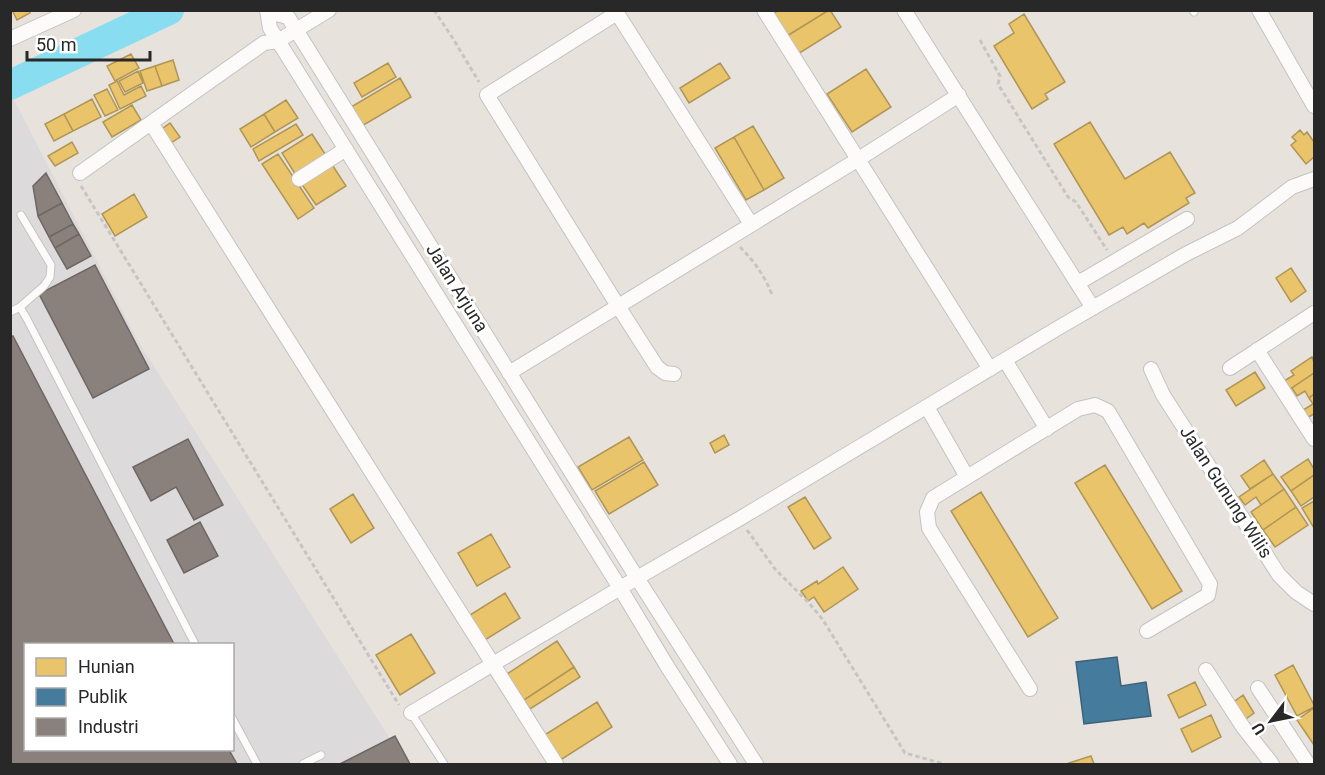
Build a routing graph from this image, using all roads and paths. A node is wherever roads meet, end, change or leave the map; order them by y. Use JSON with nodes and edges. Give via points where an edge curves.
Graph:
{"nodes":[{"id":1,"x":74,"y":10,"type":"edge"},
{"id":2,"x":329,"y":10,"type":"edge"},
{"id":3,"x":434,"y":10,"type":"edge"},
{"id":4,"x":764,"y":10,"type":"edge"},
{"id":5,"x":904,"y":10,"type":"edge"},
{"id":6,"x":1259,"y":10,"type":"edge"},
{"id":7,"x":268,"y":11,"type":"edge"},
{"id":8,"x":293,"y":14,"type":"edge"},
{"id":9,"x":270,"y":28,"type":"junction"},
{"id":10,"x":296,"y":30,"type":"junction"},
{"id":11,"x":12,"y":33,"type":"edge"},
{"id":12,"x":980,"y":40,"type":"dead end"},
{"id":13,"x":271,"y":42,"type":"junction"},
{"id":14,"x":487,"y":95,"type":"junction"},
{"id":15,"x":959,"y":95,"type":"junction"},
{"id":16,"x":1314,"y":106,"type":"edge"},
{"id":17,"x":151,"y":123,"type":"junction"},
{"id":18,"x":346,"y":149,"type":"junction"},
{"id":19,"x":857,"y":160,"type":"junction"},
{"id":20,"x":80,"y":173,"type":"joint"},
{"id":21,"x":298,"y":179,"type":"dead end"},
{"id":22,"x":1314,"y":179,"type":"edge"},
{"id":23,"x":405,"y":205,"type":"junction"},
{"id":24,"x":21,"y":215,"type":"dead end"},
{"id":25,"x":387,"y":215,"type":"junction"},
{"id":26,"x":1187,"y":219,"type":"dead end"},
{"id":27,"x":751,"y":224,"type":"junction"},
{"id":28,"x":730,"y":237,"type":"junction"},
{"id":29,"x":1114,"y":262,"type":"junction"},
{"id":30,"x":443,"y":266,"type":"junction"},
{"id":31,"x":426,"y":277,"type":"junction"},
{"id":32,"x":1078,"y":283,"type":"junction"},
{"id":33,"x":772,"y":295,"type":"dead end"},
{"id":34,"x":618,"y":306,"type":"junction"},
{"id":35,"x":20,"y":307,"type":"junction"},
{"id":36,"x":1093,"y":308,"type":"junction"},
{"id":37,"x":10,"y":312,"type":"edge"},
{"id":38,"x":1314,"y":313,"type":"edge"},
{"id":39,"x":494,"y":348,"type":"junction"},
{"id":40,"x":1257,"y":350,"type":"junction"},
{"id":41,"x":477,"y":359,"type":"junction"},
{"id":42,"x":1005,"y":360,"type":"junction"},
{"id":43,"x":1230,"y":368,"type":"dead end"},
{"id":44,"x":990,"y":369,"type":"junction"},
{"id":45,"x":1151,"y":369,"type":"dead end"},
{"id":46,"x":509,"y":373,"type":"junction"},
{"id":47,"x":674,"y":374,"type":"dead end"},
{"id":48,"x":927,"y":407,"type":"junction"},
{"id":49,"x":1047,"y":429,"type":"junction"},
{"id":50,"x":1314,"y":439,"type":"edge"},
{"id":51,"x":561,"y":456,"type":"junction"},
{"id":52,"x":544,"y":466,"type":"junction"},
{"id":53,"x":967,"y":477,"type":"junction"},
{"id":54,"x":739,"y":519,"type":"junction"},
{"id":55,"x":637,"y":578,"type":"junction"},
{"id":56,"x":620,"y":588,"type":"junction"},
{"id":57,"x":1314,"y":603,"type":"edge"},
{"id":58,"x":1147,"y":631,"type":"dead end"},
{"id":59,"x":194,"y":643,"type":"edge"},
{"id":60,"x":686,"y":653,"type":"junction"},
{"id":61,"x":492,"y":664,"type":"junction"},
{"id":62,"x":667,"y":666,"type":"junction"},
{"id":63,"x":1206,"y":670,"type":"dead end"},
{"id":64,"x":1258,"y":688,"type":"dead end"},
{"id":65,"x":1030,"y":689,"type":"dead end"},
{"id":66,"x":411,"y":713,"type":"junction"},
{"id":67,"x":234,"y":722,"type":"edge"},
{"id":68,"x":321,"y":755,"type":"dead end"},
{"id":69,"x":257,"y":765,"type":"edge"},
{"id":70,"x":303,"y":765,"type":"edge"},
{"id":71,"x":444,"y":765,"type":"edge"},
{"id":72,"x":556,"y":765,"type":"edge"},
{"id":73,"x":730,"y":765,"type":"edge"},
{"id":74,"x":756,"y":765,"type":"edge"},
{"id":75,"x":944,"y":765,"type":"edge"},
{"id":76,"x":1272,"y":765,"type":"edge"},
{"id":77,"x":1308,"y":765,"type":"edge"}],
"edges":[{"from":1,"to":11,"type":"street"},
{"from":2,"to":10,"type":"street"},
{"from":3,"to":14,"type":"path"},
{"from":4,"to":19,"type":"street"},
{"from":5,"to":15,"type":"street"},
{"from":6,"to":16,"type":"street"},
{"from":7,"to":8,"type":"street"},
{"from":7,"to":9,"type":"street"},
{"from":8,"to":9,"type":"street"},
{"from":8,"to":10,"type":"street","name":"Jalan Arjuna"},
{"from":9,"to":13,"type":"street"},
{"from":10,"to":13,"type":"street"},
{"from":10,"to":23,"type":"street","name":"Jalan Arjuna"},
{"from":12,"to":29,"type":"path","via":[[1000,76],[998,84],[1068,197],[1076,202]]},
{"from":13,"to":17,"type":"street"},
{"from":13,"to":18,"type":"street","name":"Jalan Arjuna"},
{"from":14,"to":27,"type":"street","via":[[617,13]]},
{"from":14,"to":34,"type":"street"},
{"from":15,"to":19,"type":"street"},
{"from":15,"to":32,"type":"street"},
{"from":17,"to":20,"type":"street"},
{"from":17,"to":61,"type":"street"},
{"from":18,"to":21,"type":"street"},
{"from":18,"to":25,"type":"street","name":"Jalan Arjuna"},
{"from":19,"to":27,"type":"street"},
{"from":19,"to":44,"type":"street"},
{"from":20,"to":66,"type":"path","via":[[77,181],[403,712]]},
{"from":22,"to":36,"type":"street","via":[[1292,187],[1238,228]]},
{"from":23,"to":25,"type":"street"},
{"from":23,"to":30,"type":"street","name":"Jalan Arjuna"},
{"from":24,"to":35,"type":"lane","via":[[51,265],[44,286]]},
{"from":25,"to":31,"type":"street","name":"Jalan Arjuna"},
{"from":26,"to":29,"type":"street"},
{"from":27,"to":28,"type":"street"},
{"from":28,"to":33,"type":"path","via":[[752,259]]},
{"from":28,"to":34,"type":"street"},
{"from":29,"to":32,"type":"street"},
{"from":30,"to":31,"type":"street"},
{"from":30,"to":39,"type":"street","name":"Jalan Arjuna"},
{"from":31,"to":41,"type":"street","name":"Jalan Arjuna"},
{"from":32,"to":36,"type":"street"},
{"from":34,"to":46,"type":"street"},
{"from":34,"to":47,"type":"street","via":[[657,367]]},
{"from":35,"to":37,"type":"lane"},
{"from":35,"to":59,"type":"lane"},
{"from":36,"to":42,"type":"street"},
{"from":38,"to":40,"type":"street"},
{"from":39,"to":41,"type":"street"},
{"from":39,"to":46,"type":"street","name":"Jalan Arjuna"},
{"from":40,"to":43,"type":"street"},
{"from":40,"to":50,"type":"street"},
{"from":41,"to":52,"type":"street","name":"Jalan Arjuna"},
{"from":42,"to":44,"type":"street"},
{"from":42,"to":49,"type":"street"},
{"from":44,"to":48,"type":"street"},
{"from":45,"to":57,"type":"street","name":"Jalan Gunung Wilis","via":[[1163,395],[1279,575]]},
{"from":46,"to":51,"type":"street","name":"Jalan Arjuna"},
{"from":48,"to":53,"type":"street"},
{"from":48,"to":54,"type":"street"},
{"from":49,"to":53,"type":"street"},
{"from":49,"to":58,"type":"street","via":[[1078,409],[1095,405],[1108,411],[1210,584],[1208,595]]},
{"from":51,"to":52,"type":"street"},
{"from":51,"to":55,"type":"street","name":"Jalan Arjuna"},
{"from":52,"to":56,"type":"street","name":"Jalan Arjuna"},
{"from":53,"to":65,"type":"street","via":[[933,498],[927,512],[929,528]]},
{"from":54,"to":55,"type":"street"},
{"from":54,"to":75,"type":"path","via":[[775,568],[823,620],[906,753]]},
{"from":55,"to":56,"type":"street"},
{"from":55,"to":60,"type":"street","name":"Jalan Arjuna"},
{"from":56,"to":61,"type":"street"},
{"from":56,"to":62,"type":"street","name":"Jalan Arjuna"},
{"from":60,"to":62,"type":"street"},
{"from":60,"to":74,"type":"street","name":"Jalan Arjuna"},
{"from":61,"to":66,"type":"street"},
{"from":61,"to":72,"type":"street"},
{"from":62,"to":73,"type":"street","name":"Jalan Arjuna"},
{"from":63,"to":76,"type":"street"},
{"from":64,"to":77,"type":"street"},
{"from":66,"to":71,"type":"lane"},
{"from":67,"to":69,"type":"lane"},
{"from":68,"to":70,"type":"lane"}]}
